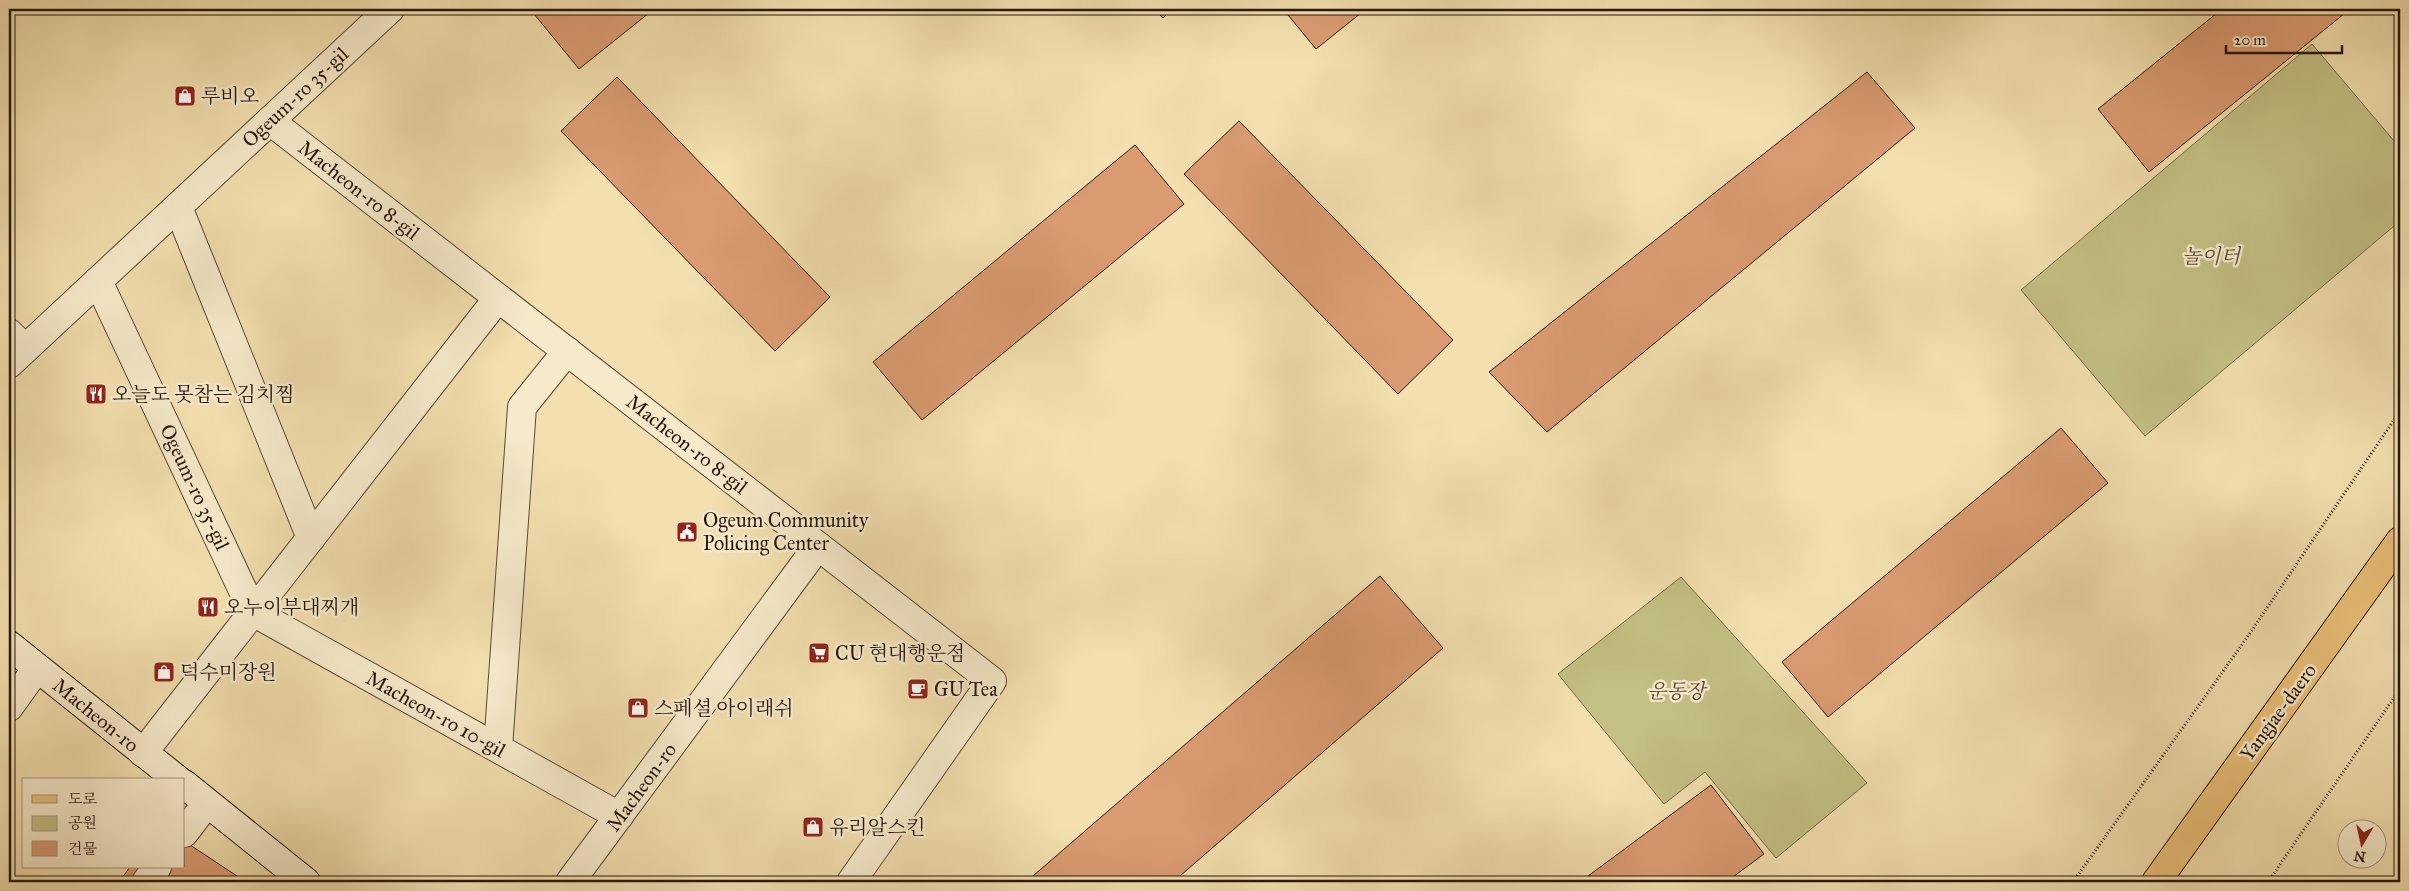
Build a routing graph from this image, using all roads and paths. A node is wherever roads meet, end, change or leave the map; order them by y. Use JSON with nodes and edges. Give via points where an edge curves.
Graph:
{"nodes":[{"id":1,"x":390,"y":9,"type":"edge"},
{"id":2,"x":270,"y":121,"type":"junction"},
{"id":3,"x":178,"y":207,"type":"junction"},
{"id":4,"x":98,"y":281,"type":"junction"},
{"id":5,"x":498,"y":298,"type":"junction"},
{"id":6,"x":14,"y":349,"type":"edge"},
{"id":7,"x":567,"y":352,"type":"junction"},
{"id":8,"x":2400,"y":411,"type":"edge"},
{"id":9,"x":310,"y":538,"type":"junction"},
{"id":10,"x":2400,"y":541,"type":"edge"},
{"id":11,"x":818,"y":546,"type":"junction"},
{"id":12,"x":253,"y":612,"type":"junction"},
{"id":13,"x":9,"y":645,"type":"edge"},
{"id":14,"x":37,"y":668,"type":"junction"},
{"id":15,"x":2400,"y":688,"type":"edge"},
{"id":16,"x":9,"y":707,"type":"edge"},
{"id":17,"x":498,"y":748,"type":"junction"},
{"id":18,"x":143,"y":753,"type":"junction"},
{"id":19,"x":175,"y":778,"type":"edge"},
{"id":20,"x":185,"y":785,"type":"edge"},
{"id":21,"x":208,"y":803,"type":"junction"},
{"id":22,"x":619,"y":816,"type":"junction"},
{"id":23,"x":185,"y":832,"type":"edge"},
{"id":24,"x":157,"y":868,"type":"edge"},
{"id":25,"x":146,"y":882,"type":"edge"},
{"id":26,"x":306,"y":882,"type":"edge"},
{"id":27,"x":570,"y":882,"type":"edge"},
{"id":28,"x":851,"y":882,"type":"edge"},
{"id":29,"x":2073,"y":882,"type":"edge"},
{"id":30,"x":2156,"y":882,"type":"edge"},
{"id":31,"x":2268,"y":882,"type":"edge"}],
"edges":[{"from":1,"to":2,"type":"street","name":"Ogeum-ro 35-gil"},
{"from":2,"to":3,"type":"street","name":"Ogeum-ro 35-gil"},
{"from":2,"to":5,"type":"street","name":"Macheon-ro 8-gil"},
{"from":3,"to":4,"type":"street","name":"Ogeum-ro 35-gil"},
{"from":3,"to":9,"type":"street"},
{"from":4,"to":6,"type":"street","name":"Ogeum-ro 35-gil"},
{"from":4,"to":12,"type":"street","name":"Ogeum-ro 35-gil"},
{"from":5,"to":7,"type":"street","name":"Macheon-ro 8-gil"},
{"from":5,"to":9,"type":"street"},
{"from":7,"to":11,"type":"street","name":"Macheon-ro 8-gil"},
{"from":7,"to":17,"type":"street","via":[[522,407]]},
{"from":8,"to":29,"type":"path","via":[[2246,639]]},
{"from":9,"to":12,"type":"street"},
{"from":10,"to":30,"type":"main road","name":"Yangjae-daero"},
{"from":11,"to":22,"type":"street","name":"Macheon-ro"},
{"from":11,"to":28,"type":"street","name":"Macheon-ro 8-gil","via":[[992,681]]},
{"from":12,"to":17,"type":"street","name":"Macheon-ro 10-gil"},
{"from":12,"to":18,"type":"street"},
{"from":13,"to":14,"type":"street","name":"Macheon-ro"},
{"from":14,"to":16,"type":"street","name":"Macheon-ro"},
{"from":14,"to":18,"type":"street","name":"Macheon-ro"},
{"from":15,"to":31,"type":"path"},
{"from":17,"to":22,"type":"street","name":"Macheon-ro 10-gil"},
{"from":18,"to":19,"type":"street","name":"Macheon-ro"},
{"from":20,"to":21,"type":"street"},
{"from":21,"to":23,"type":"street"},
{"from":21,"to":26,"type":"street"},
{"from":22,"to":27,"type":"street","name":"Macheon-ro"},
{"from":24,"to":25,"type":"street"}]}
